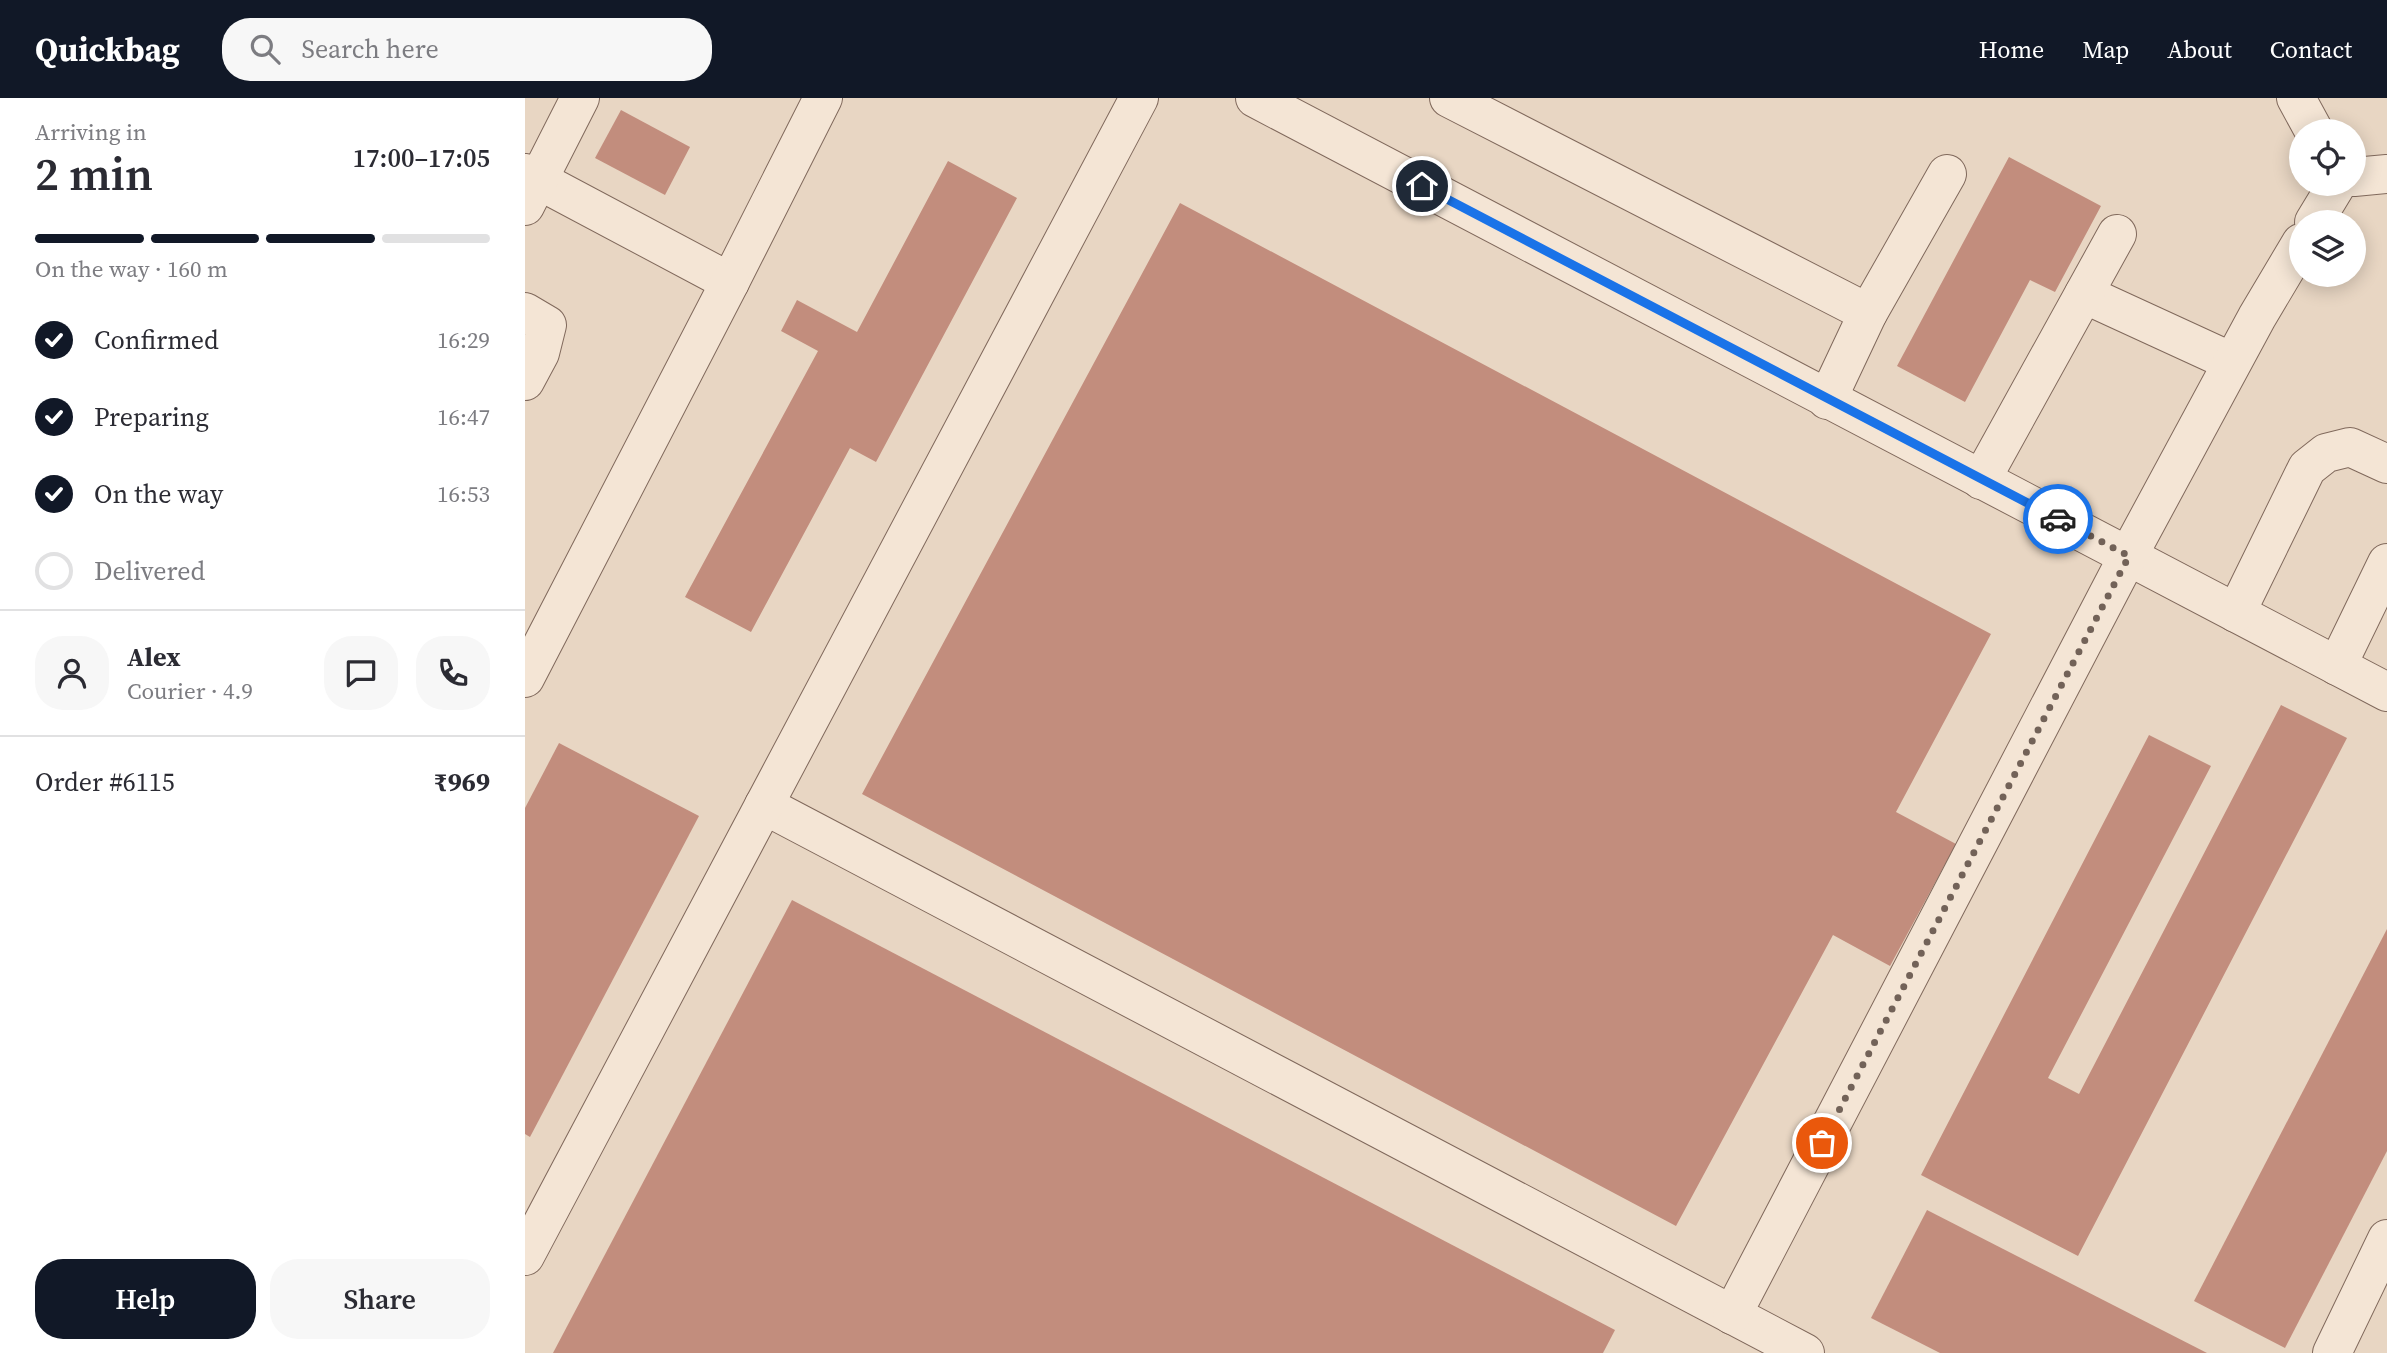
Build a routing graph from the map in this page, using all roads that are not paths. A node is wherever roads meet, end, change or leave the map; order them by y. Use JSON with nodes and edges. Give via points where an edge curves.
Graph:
{"nodes":[{"id":1,"x":580,"y":98,"type":"edge"},
{"id":2,"x":823,"y":98,"type":"edge"},
{"id":3,"x":1139,"y":98,"type":"edge"},
{"id":4,"x":1255,"y":98,"type":"edge"},
{"id":5,"x":1449,"y":98,"type":"edge"},
{"id":6,"x":2296,"y":98,"type":"edge"},
{"id":7,"x":2307,"y":119,"type":"edge"},
{"id":8,"x":1947,"y":174,"type":"dead end"},
{"id":9,"x":2387,"y":174,"type":"edge"},
{"id":10,"x":2366,"y":176,"type":"edge"},
{"id":11,"x":529,"y":186,"type":"edge"},
{"id":12,"x":2117,"y":234,"type":"dead end"},
{"id":13,"x":2289,"y":264,"type":"edge"},
{"id":14,"x":730,"y":282,"type":"junction"},
{"id":15,"x":2084,"y":293,"type":"junction"},
{"id":16,"x":525,"y":312,"type":"edge"},
{"id":17,"x":1868,"y":313,"type":"junction"},
{"id":18,"x":2232,"y":362,"type":"junction"},
{"id":19,"x":525,"y":381,"type":"edge"},
{"id":20,"x":1827,"y":400,"type":"junction"},
{"id":21,"x":2387,"y":464,"type":"edge"},
{"id":22,"x":1981,"y":480,"type":"junction"},
{"id":23,"x":2129,"y":556,"type":"junction"},
{"id":24,"x":2387,"y":563,"type":"edge"},
{"id":25,"x":2236,"y":613,"type":"junction"},
{"id":26,"x":2337,"y":666,"type":"junction"},
{"id":27,"x":525,"y":678,"type":"edge"},
{"id":28,"x":2387,"y":692,"type":"edge"},
{"id":29,"x":764,"y":805,"type":"junction"},
{"id":30,"x":539,"y":1198,"type":"edge"},
{"id":31,"x":2387,"y":1239,"type":"edge"},
{"id":32,"x":525,"y":1256,"type":"edge"},
{"id":33,"x":1732,"y":1315,"type":"junction"},
{"id":34,"x":1805,"y":1353,"type":"edge"},
{"id":35,"x":2332,"y":1353,"type":"edge"}],
"edges":[{"from":1,"to":11,"type":"lane"},
{"from":2,"to":14,"type":"lane"},
{"from":3,"to":29,"type":"lane"},
{"from":4,"to":20,"type":"lane"},
{"from":5,"to":17,"type":"lane"},
{"from":6,"to":7,"type":"lane"},
{"from":8,"to":17,"type":"lane"},
{"from":9,"to":10,"type":"lane"},
{"from":11,"to":14,"type":"lane"},
{"from":12,"to":15,"type":"lane"},
{"from":13,"to":18,"type":"lane"},
{"from":14,"to":27,"type":"lane"},
{"from":15,"to":18,"type":"lane"},
{"from":15,"to":22,"type":"lane"},
{"from":16,"to":19,"type":"lane","via":[[547,325],[540,353]]},
{"from":17,"to":20,"type":"lane"},
{"from":18,"to":23,"type":"lane"},
{"from":20,"to":22,"type":"lane"},
{"from":21,"to":25,"type":"lane","via":[[2350,447],[2326,453],[2307,468]]},
{"from":22,"to":23,"type":"lane"},
{"from":23,"to":25,"type":"lane"},
{"from":23,"to":33,"type":"lane"},
{"from":24,"to":26,"type":"lane"},
{"from":25,"to":26,"type":"lane"},
{"from":26,"to":28,"type":"lane"},
{"from":29,"to":30,"type":"lane"},
{"from":29,"to":33,"type":"lane"},
{"from":30,"to":32,"type":"lane"},
{"from":31,"to":35,"type":"lane"},
{"from":33,"to":34,"type":"lane"}]}
